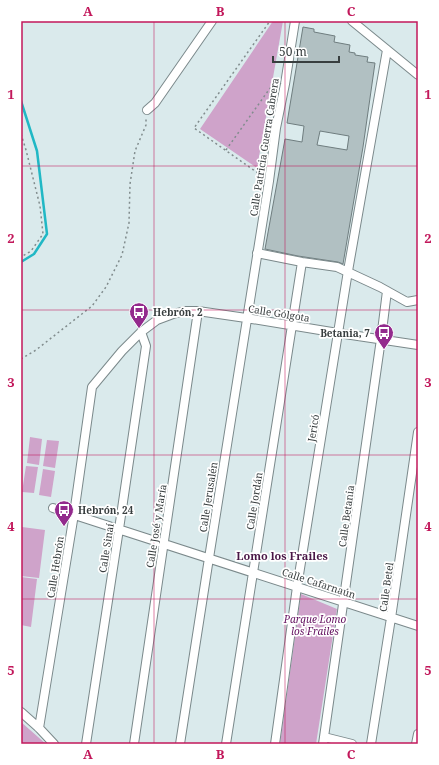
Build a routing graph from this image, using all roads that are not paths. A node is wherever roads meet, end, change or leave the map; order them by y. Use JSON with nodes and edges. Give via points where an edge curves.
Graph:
{"nodes":[{"id":1,"x":212,"y":21,"type":"edge"},
{"id":2,"x":296,"y":21,"type":"edge"},
{"id":3,"x":352,"y":21,"type":"edge"},
{"id":4,"x":387,"y":50,"type":"junction"},
{"id":5,"x":418,"y":75,"type":"edge"},
{"id":6,"x":146,"y":110,"type":"road end"},
{"id":7,"x":257,"y":253,"type":"junction"},
{"id":8,"x":302,"y":262,"type":"junction"},
{"id":9,"x":348,"y":272,"type":"junction"},
{"id":10,"x":387,"y":291,"type":"junction"},
{"id":11,"x":418,"y":300,"type":"edge"},
{"id":12,"x":198,"y":311,"type":"junction"},
{"id":13,"x":246,"y":318,"type":"junction"},
{"id":14,"x":292,"y":325,"type":"junction"},
{"id":15,"x":141,"y":332,"type":"junction"},
{"id":16,"x":338,"y":333,"type":"junction"},
{"id":17,"x":381,"y":339,"type":"junction"},
{"id":18,"x":418,"y":345,"type":"edge"},
{"id":19,"x":418,"y":432,"type":"edge"},
{"id":20,"x":53,"y":508,"type":"dead end"},
{"id":21,"x":74,"y":514,"type":"junction"},
{"id":22,"x":119,"y":529,"type":"junction"},
{"id":23,"x":163,"y":543,"type":"junction"},
{"id":24,"x":209,"y":558,"type":"junction"},
{"id":25,"x":252,"y":573,"type":"junction"},
{"id":26,"x":297,"y":587,"type":"junction"},
{"id":27,"x":343,"y":601,"type":"junction"},
{"id":28,"x":391,"y":618,"type":"junction"},
{"id":29,"x":418,"y":626,"type":"edge"},
{"id":30,"x":21,"y":712,"type":"edge"},
{"id":31,"x":39,"y":728,"type":"junction"},
{"id":32,"x":418,"y":734,"type":"edge"},
{"id":33,"x":324,"y":741,"type":"edge"},
{"id":34,"x":54,"y":744,"type":"edge"},
{"id":35,"x":86,"y":744,"type":"edge"},
{"id":36,"x":134,"y":744,"type":"edge"},
{"id":37,"x":180,"y":744,"type":"edge"},
{"id":38,"x":226,"y":744,"type":"edge"},
{"id":39,"x":275,"y":744,"type":"edge"},
{"id":40,"x":352,"y":744,"type":"edge"},
{"id":41,"x":371,"y":744,"type":"edge"},
{"id":42,"x":416,"y":744,"type":"edge"}],
"edges":[{"from":1,"to":6,"type":"street","via":[[155,103]]},
{"from":2,"to":7,"type":"street","name":"Calle Patricia Guerra Cabrera"},
{"from":3,"to":4,"type":"street"},
{"from":4,"to":5,"type":"street"},
{"from":4,"to":9,"type":"street","name":"Jericó"},
{"from":7,"to":8,"type":"street"},
{"from":7,"to":13,"type":"street","name":"Calle Jerusalén"},
{"from":8,"to":9,"type":"street","via":[[337,267]]},
{"from":8,"to":14,"type":"street","name":"Calle Jordán"},
{"from":9,"to":10,"type":"street"},
{"from":9,"to":16,"type":"street","name":"Jericó"},
{"from":10,"to":11,"type":"street","via":[[407,302]]},
{"from":10,"to":17,"type":"street","name":"Calle Betania"},
{"from":12,"to":13,"type":"street","name":"Calle Gólgota"},
{"from":12,"to":15,"type":"street","name":"Calle Gólgota","via":[[173,314],[157,320]]},
{"from":12,"to":23,"type":"street","name":"Calle José y María"},
{"from":13,"to":14,"type":"street","name":"Calle Gólgota"},
{"from":13,"to":24,"type":"street","name":"Calle Jerusalén"},
{"from":14,"to":16,"type":"street","name":"Calle Gólgota"},
{"from":14,"to":25,"type":"street","name":"Calle Jordán"},
{"from":15,"to":21,"type":"street","name":"Calle Hebrón","via":[[92,387]]},
{"from":15,"to":22,"type":"street","name":"Calle Sinaí","via":[[146,346]]},
{"from":16,"to":17,"type":"street","name":"Calle Gólgota"},
{"from":16,"to":26,"type":"street","name":"Jericó"},
{"from":17,"to":18,"type":"street","name":"Calle Gólgota"},
{"from":17,"to":27,"type":"street","name":"Calle Betania"},
{"from":19,"to":28,"type":"street","name":"Calle Betel"},
{"from":20,"to":21,"type":"street","name":"Calle Cafarnaún"},
{"from":21,"to":22,"type":"street","name":"Calle Cafarnaún"},
{"from":21,"to":31,"type":"street","name":"Calle Hebrón"},
{"from":22,"to":23,"type":"street","name":"Calle Cafarnaún"},
{"from":22,"to":35,"type":"street","name":"Calle Sinaí"},
{"from":23,"to":24,"type":"street","name":"Calle Cafarnaún"},
{"from":23,"to":36,"type":"street","name":"Calle José y María"},
{"from":24,"to":25,"type":"street","name":"Calle Cafarnaún"},
{"from":24,"to":37,"type":"street","name":"Calle Jerusalén"},
{"from":25,"to":26,"type":"street","name":"Calle Cafarnaún"},
{"from":25,"to":38,"type":"street","name":"Calle Jordán"},
{"from":26,"to":27,"type":"street","name":"Calle Cafarnaún"},
{"from":26,"to":39,"type":"street","name":"Jericó"},
{"from":27,"to":28,"type":"street","name":"Calle Cafarnaún"},
{"from":27,"to":33,"type":"street","name":"Calle Betania"},
{"from":28,"to":29,"type":"street","name":"Calle Cafarnaún"},
{"from":28,"to":41,"type":"street","name":"Calle Betel"},
{"from":30,"to":31,"type":"street"},
{"from":31,"to":34,"type":"street"},
{"from":32,"to":42,"type":"street"},
{"from":33,"to":40,"type":"street"}]}
